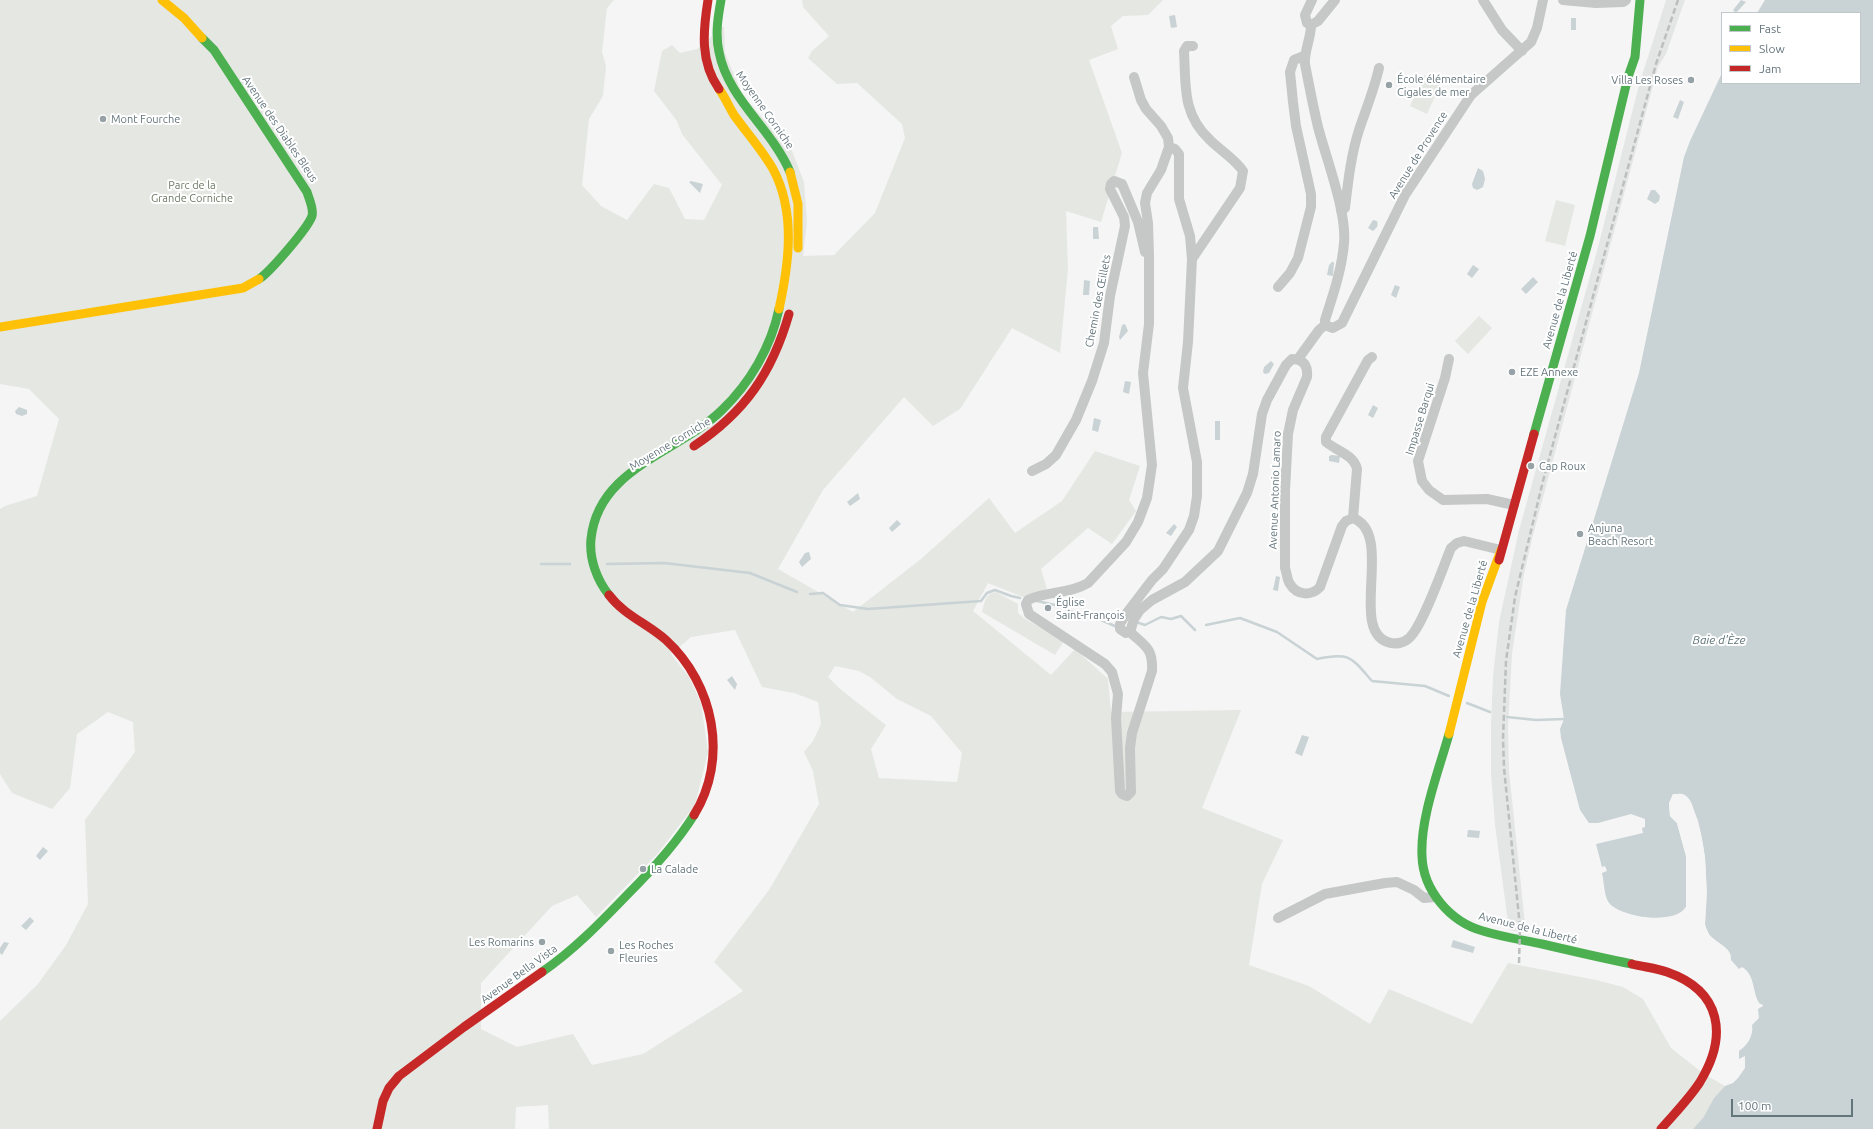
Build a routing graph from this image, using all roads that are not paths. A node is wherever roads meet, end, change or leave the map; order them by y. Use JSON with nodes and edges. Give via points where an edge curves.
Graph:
{"nodes":[{"id":1,"x":162,"y":0,"type":"edge"},
{"id":2,"x":708,"y":0,"type":"edge"},
{"id":3,"x":721,"y":0,"type":"edge"},
{"id":4,"x":1312,"y":0,"type":"edge"},
{"id":5,"x":1334,"y":0,"type":"edge"},
{"id":6,"x":1483,"y":0,"type":"edge"},
{"id":7,"x":1543,"y":0,"type":"edge"},
{"id":8,"x":1563,"y":0,"type":"edge"},
{"id":9,"x":1626,"y":0,"type":"edge"},
{"id":10,"x":1633,"y":0,"type":"edge"},
{"id":11,"x":1640,"y":0,"type":"edge"},
{"id":12,"x":1311,"y":25,"type":"junction"},
{"id":13,"x":1193,"y":46,"type":"dead end"},
{"id":14,"x":1520,"y":49,"type":"junction"},
{"id":15,"x":1304,"y":55,"type":"junction"},
{"id":16,"x":1378,"y":68,"type":"dead end"},
{"id":17,"x":1628,"y":77,"type":"junction"},
{"id":18,"x":1134,"y":78,"type":"dead end"},
{"id":19,"x":731,"y":106,"type":"junction"},
{"id":20,"x":769,"y":136,"type":"junction"},
{"id":21,"x":1170,"y":147,"type":"junction"},
{"id":22,"x":1341,"y":211,"type":"junction"},
{"id":23,"x":789,"y":242,"type":"junction"},
{"id":24,"x":1149,"y":255,"type":"junction"},
{"id":25,"x":798,"y":256,"type":"dead end"},
{"id":26,"x":1192,"y":259,"type":"junction"},
{"id":27,"x":1278,"y":287,"type":"dead end"},
{"id":28,"x":791,"y":305,"type":"dead end"},
{"id":29,"x":1325,"y":325,"type":"junction"},
{"id":30,"x":0,"y":327,"type":"edge"},
{"id":31,"x":1372,"y":356,"type":"dead end"},
{"id":32,"x":1449,"y":358,"type":"dead end"},
{"id":33,"x":1298,"y":359,"type":"junction"},
{"id":34,"x":686,"y":451,"type":"dead end"},
{"id":35,"x":1032,"y":471,"type":"dead end"},
{"id":36,"x":648,"y":473,"type":"dead end"},
{"id":37,"x":1514,"y":505,"type":"junction"},
{"id":38,"x":1352,"y":518,"type":"junction"},
{"id":39,"x":1501,"y":550,"type":"junction"},
{"id":40,"x":601,"y":581,"type":"junction"},
{"id":41,"x":1130,"y":632,"type":"junction"},
{"id":42,"x":680,"y":833,"type":"joint"},
{"id":43,"x":1435,"y":897,"type":"junction"},
{"id":44,"x":1278,"y":918,"type":"dead end"},
{"id":45,"x":377,"y":1129,"type":"edge"},
{"id":46,"x":1661,"y":1129,"type":"edge"}],
"edges":[{"from":1,"to":30,"type":"main road","name":"Avenue des Diables Bleus","via":[[190,23],[214,50],[311,198],[312,216],[304,230],[262,277],[243,288]]},
{"from":2,"to":19,"type":"main road","name":"Moyenne Corniche","via":[[704,22],[706,59],[711,76]]},
{"from":3,"to":20,"type":"main road","name":"Moyenne Corniche","via":[[717,41],[724,72],[733,89]]},
{"from":4,"to":12,"type":"street","via":[[1305,15],[1307,23]]},
{"from":5,"to":12,"type":"street","via":[[1318,21]]},
{"from":6,"to":14,"type":"street","via":[[1502,30]]},
{"from":7,"to":14,"type":"street","name":"Avenue de Provence","via":[[1532,42]]},
{"from":8,"to":9,"type":"street","via":[[1596,3]]},
{"from":10,"to":17,"type":"main road","name":"Avenue de la Liberté"},
{"from":11,"to":17,"type":"main road","name":"Avenue de la Liberté","via":[[1635,57]]},
{"from":12,"to":15,"type":"street"},
{"from":13,"to":26,"type":"street","via":[[1187,46],[1184,52],[1190,112],[1209,139],[1243,171],[1240,188]]},
{"from":14,"to":29,"type":"street","name":"Avenue de Provence","via":[[1471,95],[1405,195],[1342,324],[1333,328]]},
{"from":15,"to":22,"type":"street","via":[[1318,126]]},
{"from":15,"to":27,"type":"street","via":[[1294,60],[1290,72],[1296,126],[1309,181],[1311,207],[1298,258]]},
{"from":16,"to":22,"type":"street","via":[[1349,172],[1345,208]]},
{"from":17,"to":37,"type":"main road","name":"Avenue de la Liberté","via":[[1590,236]]},
{"from":18,"to":21,"type":"street","via":[[1146,109],[1161,126]]},
{"from":19,"to":20,"type":"main road","via":[[753,128]]},
{"from":19,"to":23,"type":"main road","name":"Moyenne Corniche","via":[[733,113],[766,157],[779,182],[788,215]]},
{"from":20,"to":23,"type":"main road","via":[[771,149],[784,177],[790,200],[793,229]]},
{"from":20,"to":25,"type":"main road","name":"Moyenne Corniche","via":[[785,160],[798,194]]},
{"from":21,"to":24,"type":"street","via":[[1161,170],[1147,193],[1145,203]]},
{"from":21,"to":26,"type":"street","via":[[1179,154],[1178,199],[1190,236]]},
{"from":22,"to":29,"type":"street","via":[[1344,243]]},
{"from":23,"to":40,"type":"main road","name":"Moyenne Corniche","via":[[774,329],[758,366],[741,390],[727,407],[706,425],[625,476],[605,496],[596,513],[590,538],[592,559]]},
{"from":24,"to":35,"type":"street","name":"Chemin des Œillets","via":[[1145,253],[1138,222],[1122,184],[1114,181],[1110,189],[1121,210],[1125,226],[1110,296],[1104,343],[1076,420],[1056,455]]},
{"from":24,"to":41,"type":"street","via":[[1149,324],[1143,374],[1152,465],[1147,498],[1138,522],[1126,542],[1088,583],[1081,587],[1036,596],[1026,604],[1029,614],[1105,664],[1112,672],[1118,694],[1116,718],[1120,791],[1127,796],[1131,792],[1132,733],[1152,671],[1151,653],[1146,645]]},
{"from":26,"to":41,"type":"street","via":[[1183,388],[1197,462],[1194,516],[1163,569],[1120,624],[1120,629],[1126,633]]},
{"from":28,"to":34,"type":"main road","name":"Moyenne Corniche","via":[[784,336],[748,400],[723,426]]},
{"from":29,"to":33,"type":"street"},
{"from":31,"to":38,"type":"street","via":[[1326,437],[1326,442],[1350,457],[1358,469]]},
{"from":32,"to":37,"type":"street","name":"Impasse Barqui","via":[[1418,461],[1422,481],[1443,500],[1487,499]]},
{"from":33,"to":38,"type":"street","name":"Avenue Antonio Lamaro","via":[[1305,363],[1308,370],[1289,423],[1285,491],[1285,568],[1290,584],[1295,589],[1301,593],[1316,592],[1342,526]]},
{"from":33,"to":41,"type":"street","name":"Avenue Antonio Lamaro","via":[[1292,359],[1286,365],[1267,400],[1247,493],[1218,551],[1185,582],[1152,600],[1140,610]]},
{"from":36,"to":40,"type":"main road","name":"Moyenne Corniche","via":[[615,496],[603,517],[596,547]]},
{"from":37,"to":39,"type":"main road","name":"Avenue de la Liberté"},
{"from":38,"to":39,"type":"street","via":[[1364,526],[1370,540],[1371,622],[1380,638],[1398,644],[1408,639],[1418,628],[1451,548],[1464,541]]},
{"from":39,"to":43,"type":"main road","name":"Avenue de la Liberté","via":[[1498,569],[1424,831],[1423,867]]},
{"from":40,"to":42,"type":"main road","name":"Moyenne Corniche","via":[[618,605],[650,627],[674,648],[689,667],[705,698],[713,740],[710,772],[700,806]]},
{"from":42,"to":45,"type":"main road","name":"Avenue Bella Vista","via":[[653,868],[577,945],[398,1076],[382,1100]]},
{"from":43,"to":44,"type":"street","via":[[1424,898],[1397,882],[1385,883],[1325,894]]},
{"from":43,"to":46,"type":"main road","name":"Avenue de la Liberté","via":[[1447,911],[1482,931],[1667,972],[1687,980],[1702,991],[1713,1009],[1718,1038],[1700,1082]]}]}
